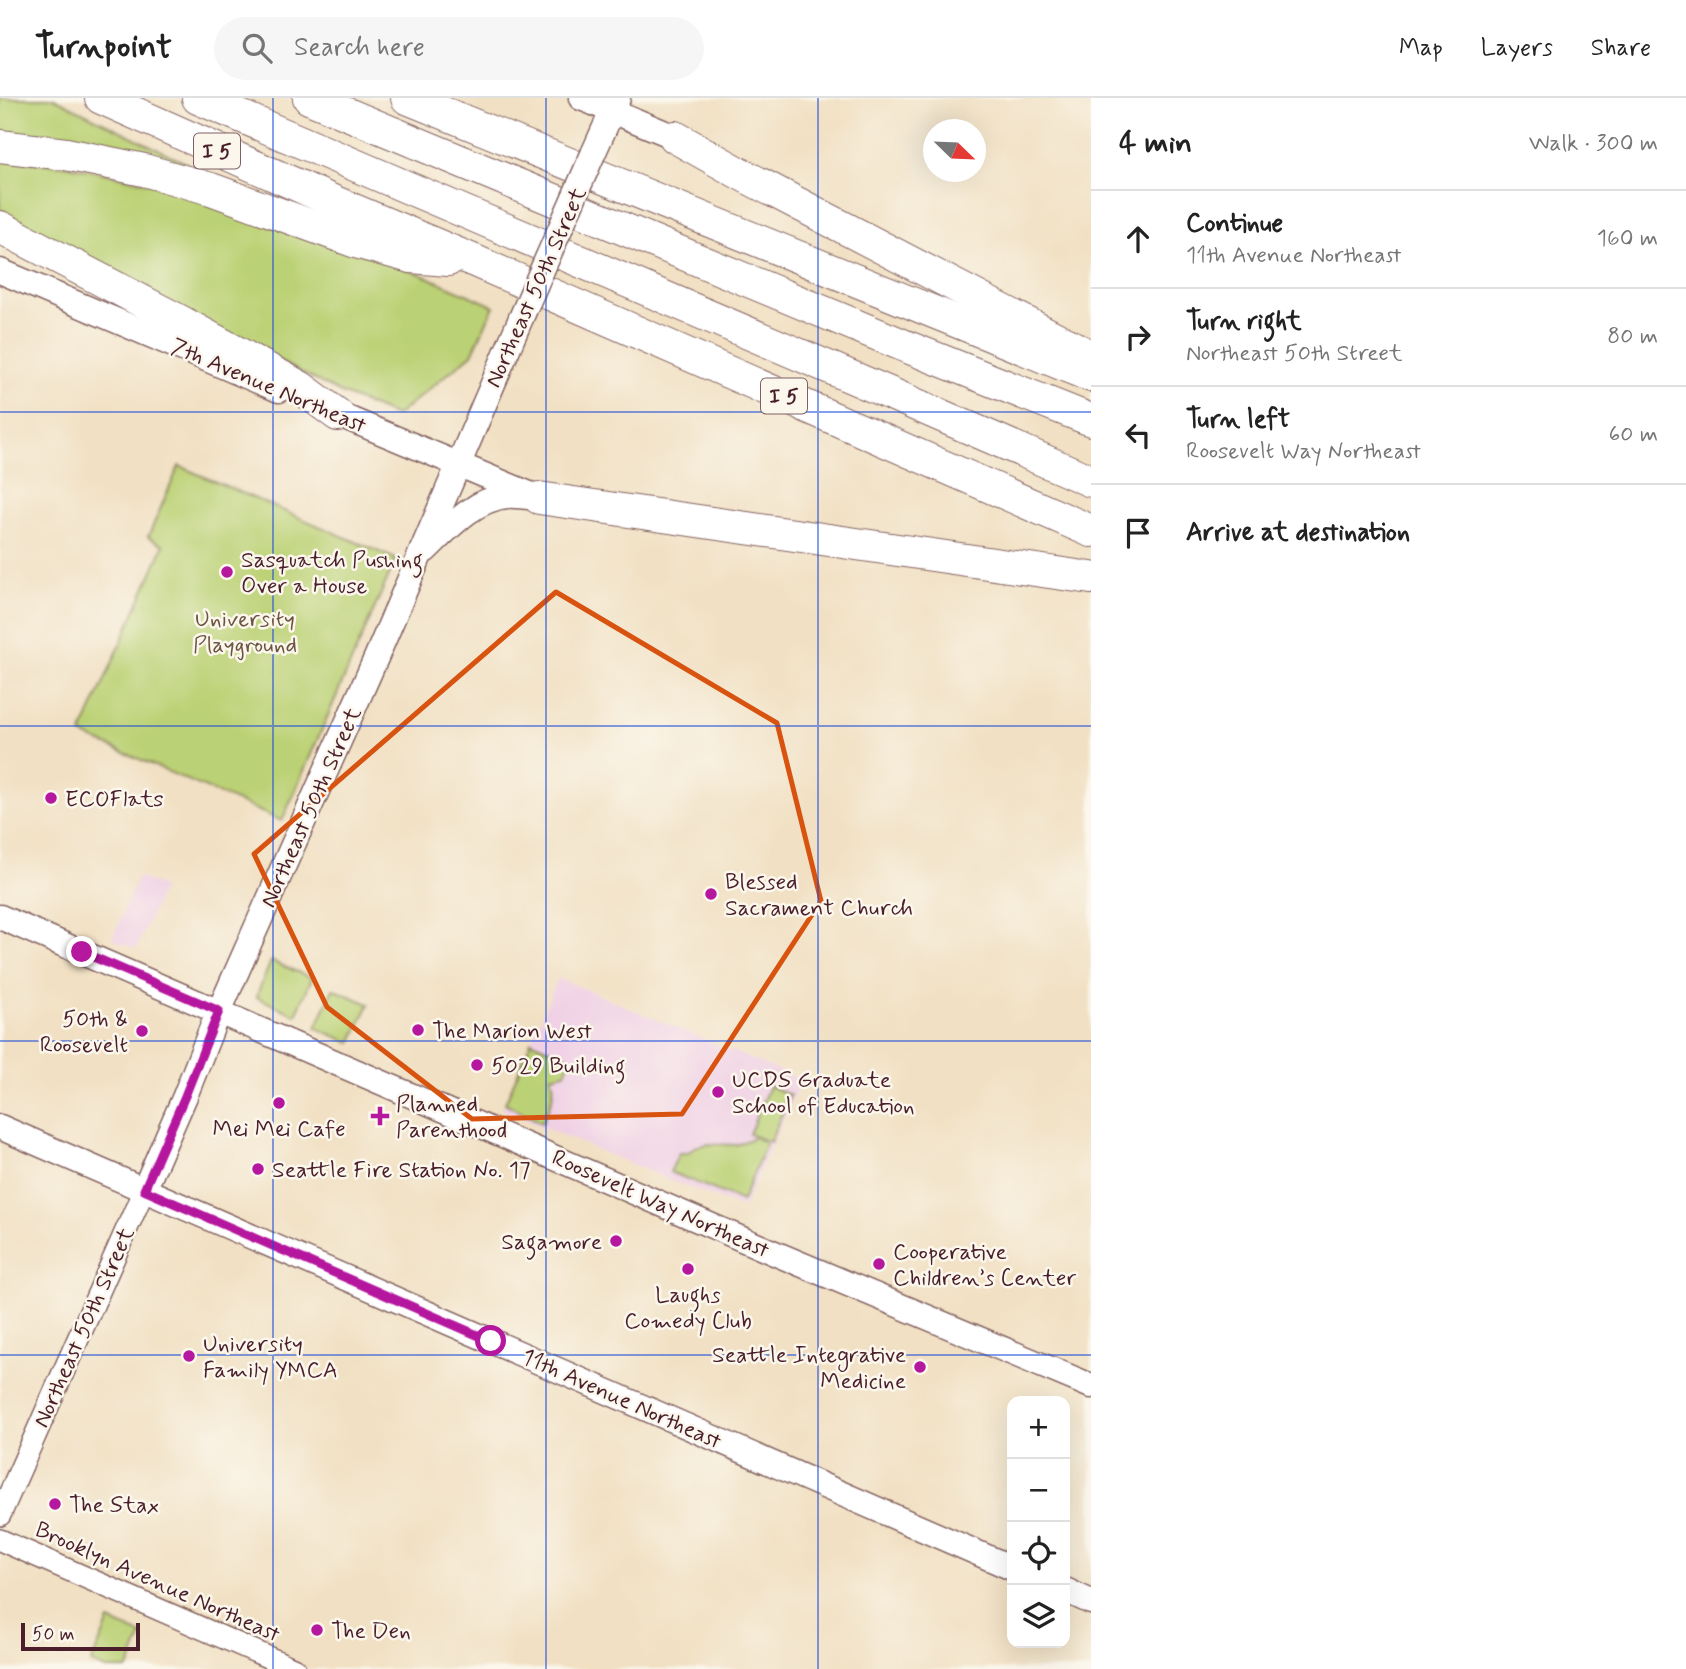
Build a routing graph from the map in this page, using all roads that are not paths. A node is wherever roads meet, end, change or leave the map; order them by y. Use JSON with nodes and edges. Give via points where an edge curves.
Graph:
{"nodes":[{"id":1,"x":101,"y":98,"type":"edge"},
{"id":2,"x":198,"y":98,"type":"edge"},
{"id":3,"x":309,"y":98,"type":"edge"},
{"id":4,"x":407,"y":98,"type":"edge"},
{"id":5,"x":581,"y":98,"type":"edge"},
{"id":6,"x":615,"y":105,"type":"edge"},
{"id":7,"x":675,"y":137,"type":"joint"},
{"id":8,"x":0,"y":146,"type":"edge"},
{"id":9,"x":0,"y":227,"type":"edge"},
{"id":10,"x":477,"y":262,"type":"junction"},
{"id":11,"x":0,"y":271,"type":"edge"},
{"id":12,"x":1091,"y":357,"type":"edge"},
{"id":13,"x":1091,"y":376,"type":"edge"},
{"id":14,"x":896,"y":396,"type":"junction"},
{"id":15,"x":338,"y":415,"type":"junction"},
{"id":16,"x":1091,"y":420,"type":"edge"},
{"id":17,"x":1091,"y":458,"type":"edge"},
{"id":18,"x":458,"y":464,"type":"junction"},
{"id":19,"x":1091,"y":481,"type":"edge"},
{"id":20,"x":539,"y":498,"type":"junction"},
{"id":21,"x":1091,"y":531,"type":"edge"},
{"id":22,"x":418,"y":558,"type":"junction"},
{"id":23,"x":1091,"y":579,"type":"edge"},
{"id":24,"x":0,"y":917,"type":"edge"},
{"id":25,"x":219,"y":1011,"type":"junction"},
{"id":26,"x":0,"y":1127,"type":"edge"},
{"id":27,"x":144,"y":1190,"type":"junction"},
{"id":28,"x":1091,"y":1386,"type":"edge"},
{"id":29,"x":0,"y":1515,"type":"edge"},
{"id":30,"x":0,"y":1540,"type":"edge"},
{"id":31,"x":1007,"y":1566,"type":"edge"},
{"id":32,"x":1070,"y":1592,"type":"edge"},
{"id":33,"x":1091,"y":1602,"type":"edge"},
{"id":34,"x":295,"y":1669,"type":"edge"}],
"edges":[{"from":1,"to":10,"type":"highway","number":"I 5"},
{"from":2,"to":14,"type":"highway"},
{"from":3,"to":16,"type":"highway"},
{"from":4,"to":13,"type":"highway"},
{"from":5,"to":6,"type":"main road"},
{"from":6,"to":7,"type":"main road"},
{"from":6,"to":18,"type":"main road","name":"Northeast 50th Street","bridge":true},
{"from":7,"to":12,"type":"highway"},
{"from":8,"to":10,"type":"highway","via":[[144,170],[411,257]]},
{"from":9,"to":15,"type":"highway","via":[[289,381]]},
{"from":10,"to":21,"type":"highway","number":"I 5"},
{"from":11,"to":15,"type":"main road","name":"7th Avenue Northeast"},
{"from":14,"to":17,"type":"highway","via":[[1011,426]]},
{"from":14,"to":19,"type":"highway"},
{"from":15,"to":18,"type":"main road","name":"7th Avenue Northeast"},
{"from":18,"to":20,"type":"main road","name":"7th Avenue Northeast"},
{"from":18,"to":22,"type":"main road","name":"Northeast 50th Street"},
{"from":20,"to":22,"type":"main road","via":[[509,496],[485,502]]},
{"from":20,"to":23,"type":"highway"},
{"from":22,"to":25,"type":"main road","name":"Northeast 50th Street"},
{"from":24,"to":25,"type":"main road","name":"Roosevelt Way Northeast"},
{"from":25,"to":27,"type":"main road","name":"Northeast 50th Street"},
{"from":25,"to":28,"type":"main road","name":"Roosevelt Way Northeast"},
{"from":26,"to":27,"type":"main road","name":"11th Avenue Northeast"},
{"from":27,"to":29,"type":"street","name":"Northeast 50th Street"},
{"from":27,"to":31,"type":"main road","name":"11th Avenue Northeast"},
{"from":30,"to":34,"type":"street","name":"Brooklyn Avenue Northeast"},
{"from":32,"to":33,"type":"main road"}]}
